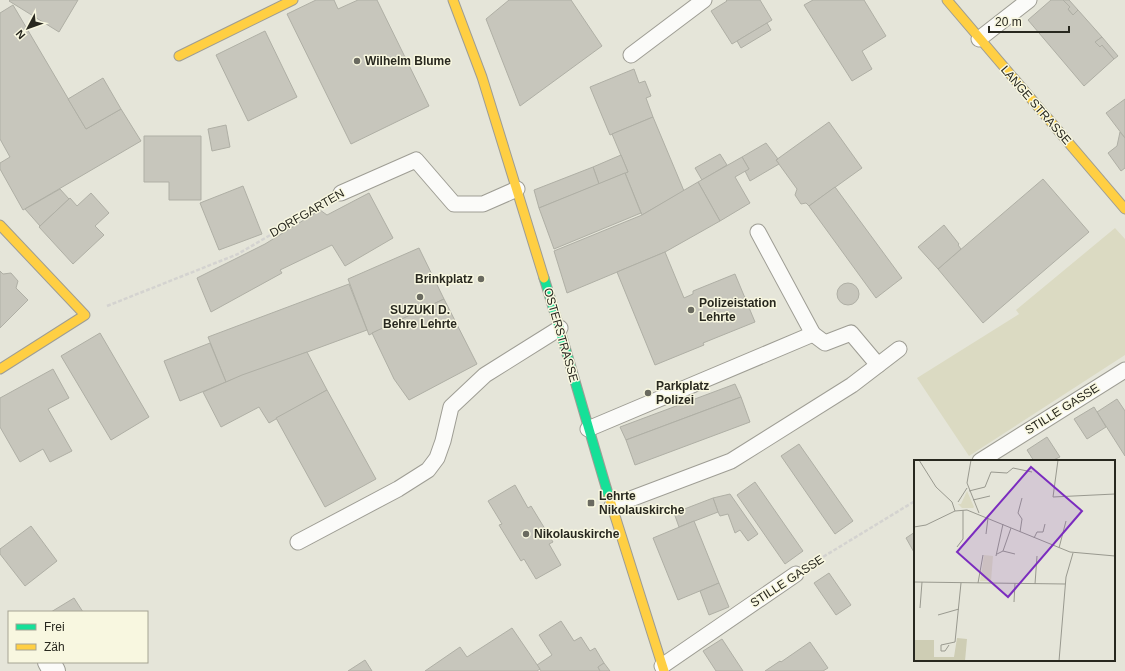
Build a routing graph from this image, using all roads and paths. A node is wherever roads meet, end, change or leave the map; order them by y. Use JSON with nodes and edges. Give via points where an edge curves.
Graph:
{"nodes":[{"id":1,"x":292,"y":0,"type":"edge"},
{"id":2,"x":453,"y":0,"type":"edge"},
{"id":3,"x":704,"y":0,"type":"edge"},
{"id":4,"x":947,"y":0,"type":"edge"},
{"id":5,"x":1029,"y":0,"type":"edge"},
{"id":6,"x":979,"y":39,"type":"junction"},
{"id":7,"x":631,"y":55,"type":"dead end"},
{"id":8,"x":179,"y":56,"type":"dead end"},
{"id":9,"x":516,"y":189,"type":"junction"},
{"id":10,"x":341,"y":193,"type":"joint"},
{"id":11,"x":1125,"y":209,"type":"edge"},
{"id":12,"x":0,"y":225,"type":"edge"},
{"id":13,"x":758,"y":232,"type":"dead end"},
{"id":14,"x":85,"y":315,"type":"junction"},
{"id":15,"x":560,"y":328,"type":"junction"},
{"id":16,"x":813,"y":334,"type":"junction"},
{"id":17,"x":898,"y":349,"type":"dead end"},
{"id":18,"x":878,"y":365,"type":"junction"},
{"id":19,"x":0,"y":369,"type":"edge"},
{"id":20,"x":1125,"y":370,"type":"edge"},
{"id":21,"x":588,"y":428,"type":"junction"},
{"id":22,"x":982,"y":460,"type":"edge"},
{"id":23,"x":914,"y":502,"type":"edge"},
{"id":24,"x":612,"y":506,"type":"junction"},
{"id":25,"x":298,"y":542,"type":"dead end"},
{"id":26,"x":796,"y":574,"type":"joint"},
{"id":27,"x":663,"y":668,"type":"edge"}],
"edges":[{"from":1,"to":8,"type":"street"},
{"from":2,"to":9,"type":"street","name":"OSTERSTRASSE","via":[[482,77]]},
{"from":3,"to":7,"type":"lane"},
{"from":4,"to":6,"type":"street","name":"LANGE STRASSE"},
{"from":5,"to":6,"type":"lane"},
{"from":6,"to":11,"type":"street","name":"LANGE STRASSE"},
{"from":9,"to":10,"type":"lane","name":"DORFGARTEN","via":[[483,204],[454,204],[416,160]]},
{"from":9,"to":15,"type":"street","name":"OSTERSTRASSE"},
{"from":10,"to":14,"type":"path","name":"DORFGARTEN","via":[[238,254]]},
{"from":12,"to":14,"type":"street"},
{"from":13,"to":16,"type":"lane"},
{"from":14,"to":19,"type":"street"},
{"from":15,"to":21,"type":"street","name":"OSTERSTRASSE"},
{"from":15,"to":25,"type":"lane","via":[[485,375],[451,407],[437,458],[428,470],[398,489]]},
{"from":16,"to":18,"type":"lane","via":[[825,343],[852,333]]},
{"from":16,"to":21,"type":"lane"},
{"from":17,"to":18,"type":"lane"},
{"from":18,"to":24,"type":"lane","via":[[852,385],[731,460]]},
{"from":20,"to":22,"type":"lane","name":"STILLE GASSE"},
{"from":21,"to":24,"type":"street","name":"OSTERSTRASSE"},
{"from":23,"to":26,"type":"path","name":"STILLE GASSE"},
{"from":24,"to":27,"type":"street","name":"OSTERSTRASSE"},
{"from":26,"to":27,"type":"lane","name":"STILLE GASSE"}]}
